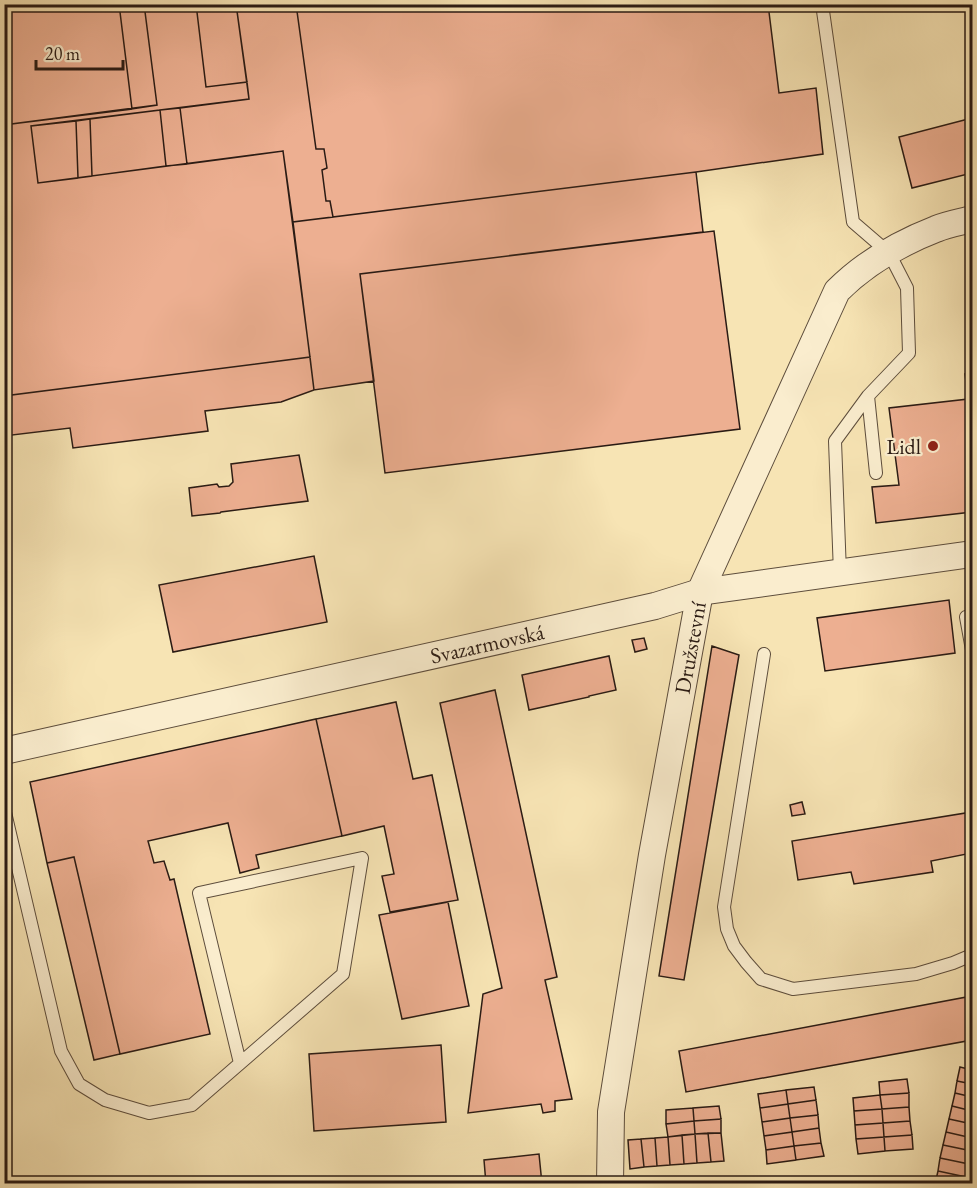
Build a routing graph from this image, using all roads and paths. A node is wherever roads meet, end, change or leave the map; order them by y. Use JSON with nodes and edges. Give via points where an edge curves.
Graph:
{"nodes":[{"id":1,"x":822,"y":4,"type":"edge"},
{"id":2,"x":972,"y":219,"type":"edge"},
{"id":3,"x":889,"y":253,"type":"junction"},
{"id":4,"x":868,"y":396,"type":"junction"},
{"id":5,"x":876,"y":472,"type":"dead end"},
{"id":6,"x":972,"y":554,"type":"edge"},
{"id":7,"x":840,"y":573,"type":"junction"},
{"id":8,"x":699,"y":592,"type":"junction"},
{"id":9,"x":966,"y":617,"type":"dead end"},
{"id":10,"x":972,"y":650,"type":"edge"},
{"id":11,"x":764,"y":654,"type":"dead end"},
{"id":12,"x":4,"y":751,"type":"edge"},
{"id":13,"x":4,"y":808,"type":"edge"},
{"id":14,"x":972,"y":955,"type":"edge"},
{"id":15,"x":240,"y":1063,"type":"junction"},
{"id":16,"x":610,"y":1184,"type":"edge"}],
"edges":[{"from":1,"to":3,"type":"lane","via":[[853,222]]},
{"from":2,"to":3,"type":"street","name":"Družstevní","via":[[938,228]]},
{"from":3,"to":4,"type":"lane","via":[[907,288],[909,353]]},
{"from":3,"to":8,"type":"street","name":"Družstevní","via":[[837,291]]},
{"from":4,"to":5,"type":"lane"},
{"from":4,"to":7,"type":"lane","via":[[835,441]]},
{"from":6,"to":7,"type":"street","name":"Svazarmovská"},
{"from":7,"to":8,"type":"street","name":"Svazarmovská"},
{"from":8,"to":12,"type":"street","name":"Svazarmovská","via":[[655,606]]},
{"from":8,"to":16,"type":"street","name":"Družstevní","via":[[610,1112]]},
{"from":9,"to":10,"type":"lane"},
{"from":11,"to":14,"type":"lane","via":[[724,907],[734,946],[761,979],[793,989],[915,974]]},
{"from":13,"to":15,"type":"lane","via":[[62,1051],[79,1084],[105,1100],[149,1113],[192,1105]]},
{"from":15,"to":15,"type":"lane","via":[[343,974],[362,858],[199,893]]}]}
